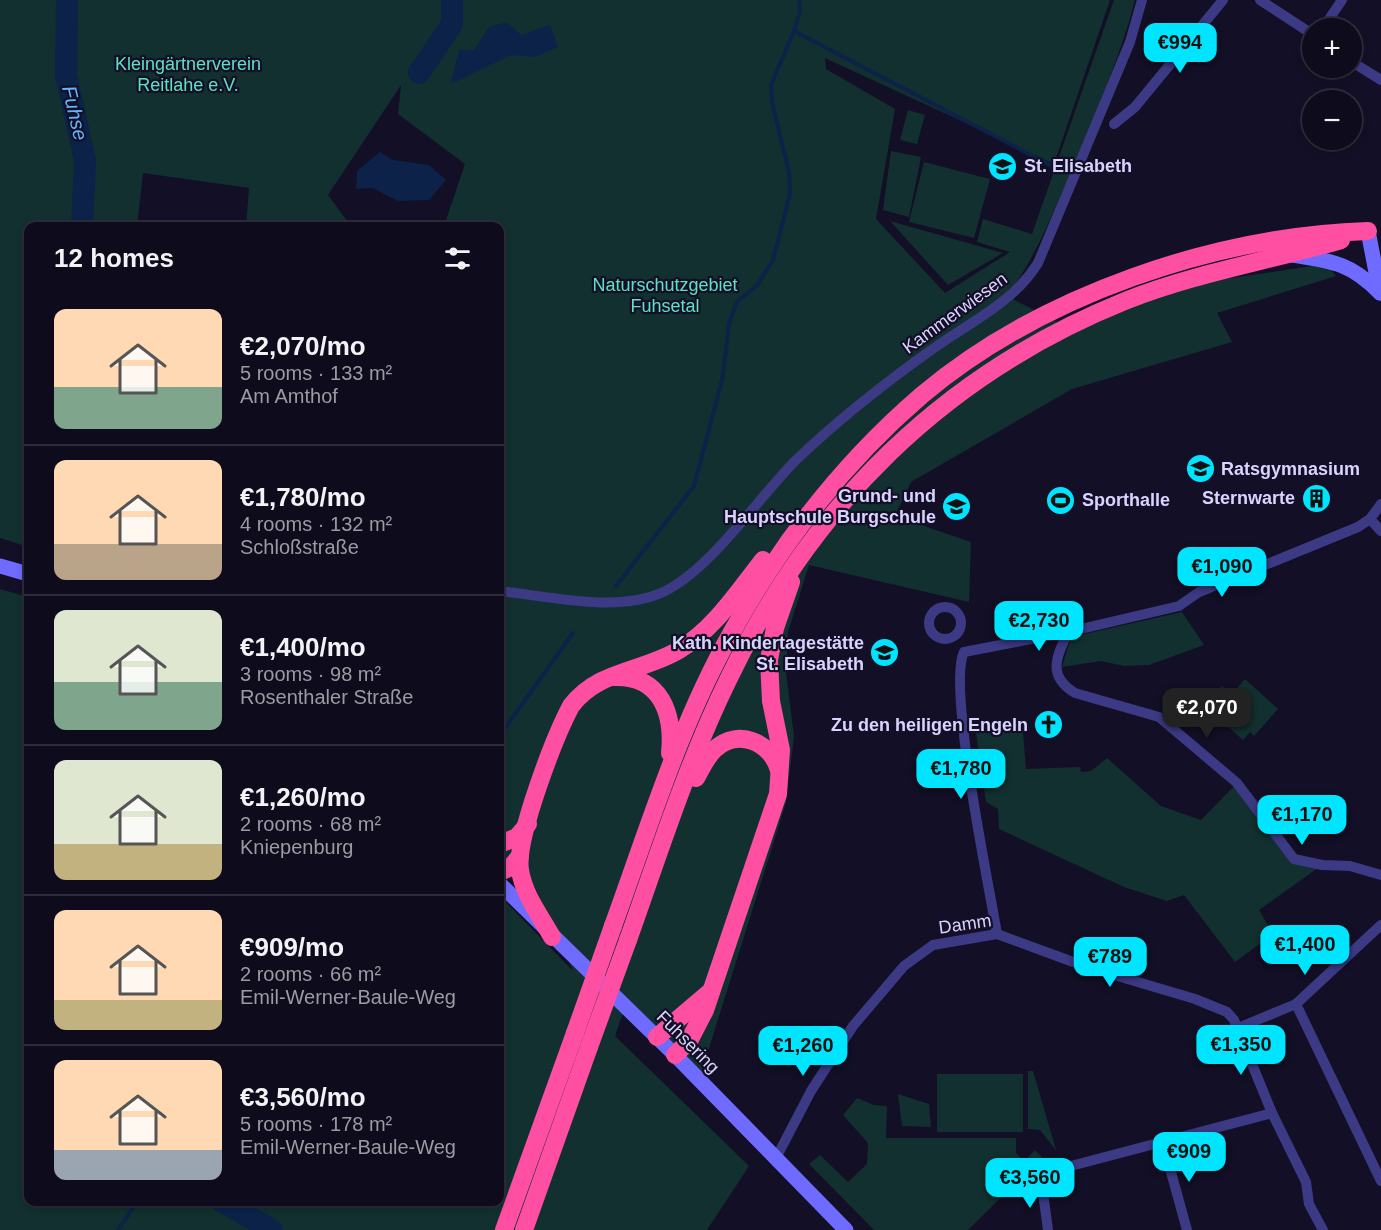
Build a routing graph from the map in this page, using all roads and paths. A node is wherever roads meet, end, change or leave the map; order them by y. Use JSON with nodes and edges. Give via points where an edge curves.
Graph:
{"nodes":[{"id":1,"x":1142,"y":0,"type":"edge"},
{"id":2,"x":1222,"y":0,"type":"edge"},
{"id":3,"x":1260,"y":0,"type":"edge"},
{"id":4,"x":1342,"y":0,"type":"edge"},
{"id":5,"x":1330,"y":18,"type":"edge"},
{"id":6,"x":1302,"y":27,"type":"edge"},
{"id":7,"x":1362,"y":68,"type":"edge"},
{"id":8,"x":1381,"y":80,"type":"edge"},
{"id":9,"x":1114,"y":124,"type":"dead end"},
{"id":10,"x":1368,"y":231,"type":"junction"},
{"id":11,"x":1291,"y":255,"type":"junction"},
{"id":12,"x":1380,"y":295,"type":"edge"},
{"id":13,"x":1381,"y":504,"type":"edge"},
{"id":14,"x":1370,"y":519,"type":"junction"},
{"id":15,"x":1381,"y":531,"type":"edge"},
{"id":16,"x":786,"y":544,"type":"junction"},
{"id":17,"x":801,"y":555,"type":"junction"},
{"id":18,"x":0,"y":566,"type":"edge"},
{"id":19,"x":24,"y":573,"type":"edge"},
{"id":20,"x":504,"y":591,"type":"edge"},
{"id":21,"x":1068,"y":632,"type":"junction"},
{"id":22,"x":955,"y":636,"type":"dead end"},
{"id":23,"x":961,"y":657,"type":"junction"},
{"id":24,"x":600,"y":679,"type":"junction"},
{"id":25,"x":667,"y":776,"type":"junction"},
{"id":26,"x":780,"y":779,"type":"junction"},
{"id":27,"x":677,"y":802,"type":"junction"},
{"id":28,"x":522,"y":830,"type":"junction"},
{"id":29,"x":504,"y":841,"type":"edge"},
{"id":30,"x":504,"y":854,"type":"edge"},
{"id":31,"x":520,"y":856,"type":"junction"},
{"id":32,"x":504,"y":870,"type":"edge"},
{"id":33,"x":1381,"y":875,"type":"edge"},
{"id":34,"x":504,"y":888,"type":"edge"},
{"id":35,"x":1379,"y":927,"type":"edge"},
{"id":36,"x":997,"y":934,"type":"junction"},
{"id":37,"x":552,"y":937,"type":"junction"},
{"id":38,"x":711,"y":992,"type":"junction"},
{"id":39,"x":1296,"y":1004,"type":"junction"},
{"id":40,"x":1238,"y":1028,"type":"junction"},
{"id":41,"x":657,"y":1037,"type":"junction"},
{"id":42,"x":675,"y":1055,"type":"junction"},
{"id":43,"x":1272,"y":1113,"type":"junction"},
{"id":44,"x":1163,"y":1143,"type":"junction"},
{"id":45,"x":775,"y":1160,"type":"junction"},
{"id":46,"x":1381,"y":1181,"type":"edge"},
{"id":47,"x":504,"y":1230,"type":"edge"},
{"id":48,"x":524,"y":1230,"type":"edge"},
{"id":49,"x":846,"y":1230,"type":"edge"},
{"id":50,"x":1048,"y":1230,"type":"edge"},
{"id":51,"x":1187,"y":1230,"type":"edge"},
{"id":52,"x":1323,"y":1230,"type":"edge"}],
"edges":[{"from":1,"to":20,"type":"street","name":"Kammerwiesen","via":[[1122,61],[1038,263],[1008,300],[952,335],[857,406],[796,460],[687,579],[661,593],[608,603]]},
{"from":2,"to":9,"type":"street","via":[[1135,107]]},
{"from":3,"to":6,"type":"street"},
{"from":4,"to":5,"type":"street"},
{"from":7,"to":8,"type":"street"},
{"from":10,"to":11,"type":"highway"},
{"from":10,"to":12,"type":"street"},
{"from":10,"to":16,"type":"highway","via":[[1301,236],[1230,248],[1117,282],[1051,313],[984,350],[923,394],[845,470]]},
{"from":11,"to":12,"type":"street","via":[[1351,267]]},
{"from":11,"to":17,"type":"highway","via":[[1227,268],[1125,301],[1012,357],[927,416],[860,481]]},
{"from":13,"to":14,"type":"street"},
{"from":14,"to":15,"type":"street"},
{"from":14,"to":21,"type":"street","via":[[1329,540],[1199,592],[1179,606]]},
{"from":16,"to":24,"type":"highway","via":[[769,552],[716,620],[693,640],[658,661]]},
{"from":16,"to":25,"type":"highway","via":[[730,634]]},
{"from":17,"to":26,"type":"highway","via":[[775,628],[770,660],[770,694],[781,750]]},
{"from":17,"to":27,"type":"highway","via":[[732,672]]},
{"from":18,"to":19,"type":"street"},
{"from":21,"to":23,"type":"street"},
{"from":21,"to":33,"type":"street","via":[[1056,663],[1056,673],[1065,687],[1158,717],[1237,783],[1294,859],[1350,866]]},
{"from":22,"to":23,"type":"street"},
{"from":23,"to":36,"type":"street","via":[[963,727]]},
{"from":24,"to":25,"type":"highway","via":[[634,680],[650,688],[664,703],[672,731]]},
{"from":24,"to":28,"type":"highway","via":[[583,692],[566,715]]},
{"from":25,"to":47,"type":"highway","bridge":true},
{"from":26,"to":27,"type":"highway","via":[[777,763],[767,749],[752,741],[735,739],[713,751],[689,791]]},
{"from":26,"to":38,"type":"highway","via":[[774,811]]},
{"from":27,"to":48,"type":"highway","bridge":true},
{"from":28,"to":29,"type":"highway"},
{"from":28,"to":30,"type":"highway"},
{"from":28,"to":31,"type":"highway"},
{"from":31,"to":32,"type":"highway"},
{"from":31,"to":37,"type":"highway","via":[[522,882]]},
{"from":34,"to":37,"type":"street","name":"Fuhsering"},
{"from":35,"to":39,"type":"street"},
{"from":36,"to":40,"type":"street","name":"Damm","via":[[1084,966],[1196,999],[1227,1012]]},
{"from":36,"to":45,"type":"street","name":"Damm","via":[[948,941],[916,954],[854,1026],[810,1091]]},
{"from":37,"to":41,"type":"street","name":"Fuhsering"},
{"from":38,"to":41,"type":"highway"},
{"from":38,"to":42,"type":"highway","via":[[698,1026]]},
{"from":39,"to":40,"type":"street"},
{"from":39,"to":46,"type":"street"},
{"from":40,"to":43,"type":"street"},
{"from":41,"to":42,"type":"street","name":"Fuhsering"},
{"from":42,"to":45,"type":"street","name":"Fuhsering"},
{"from":43,"to":44,"type":"street"},
{"from":43,"to":52,"type":"street","via":[[1306,1182],[1309,1204]]},
{"from":44,"to":50,"type":"street","via":[[1048,1172],[1042,1185]]},
{"from":44,"to":51,"type":"street"},
{"from":45,"to":49,"type":"street","name":"Fuhsering"}]}
